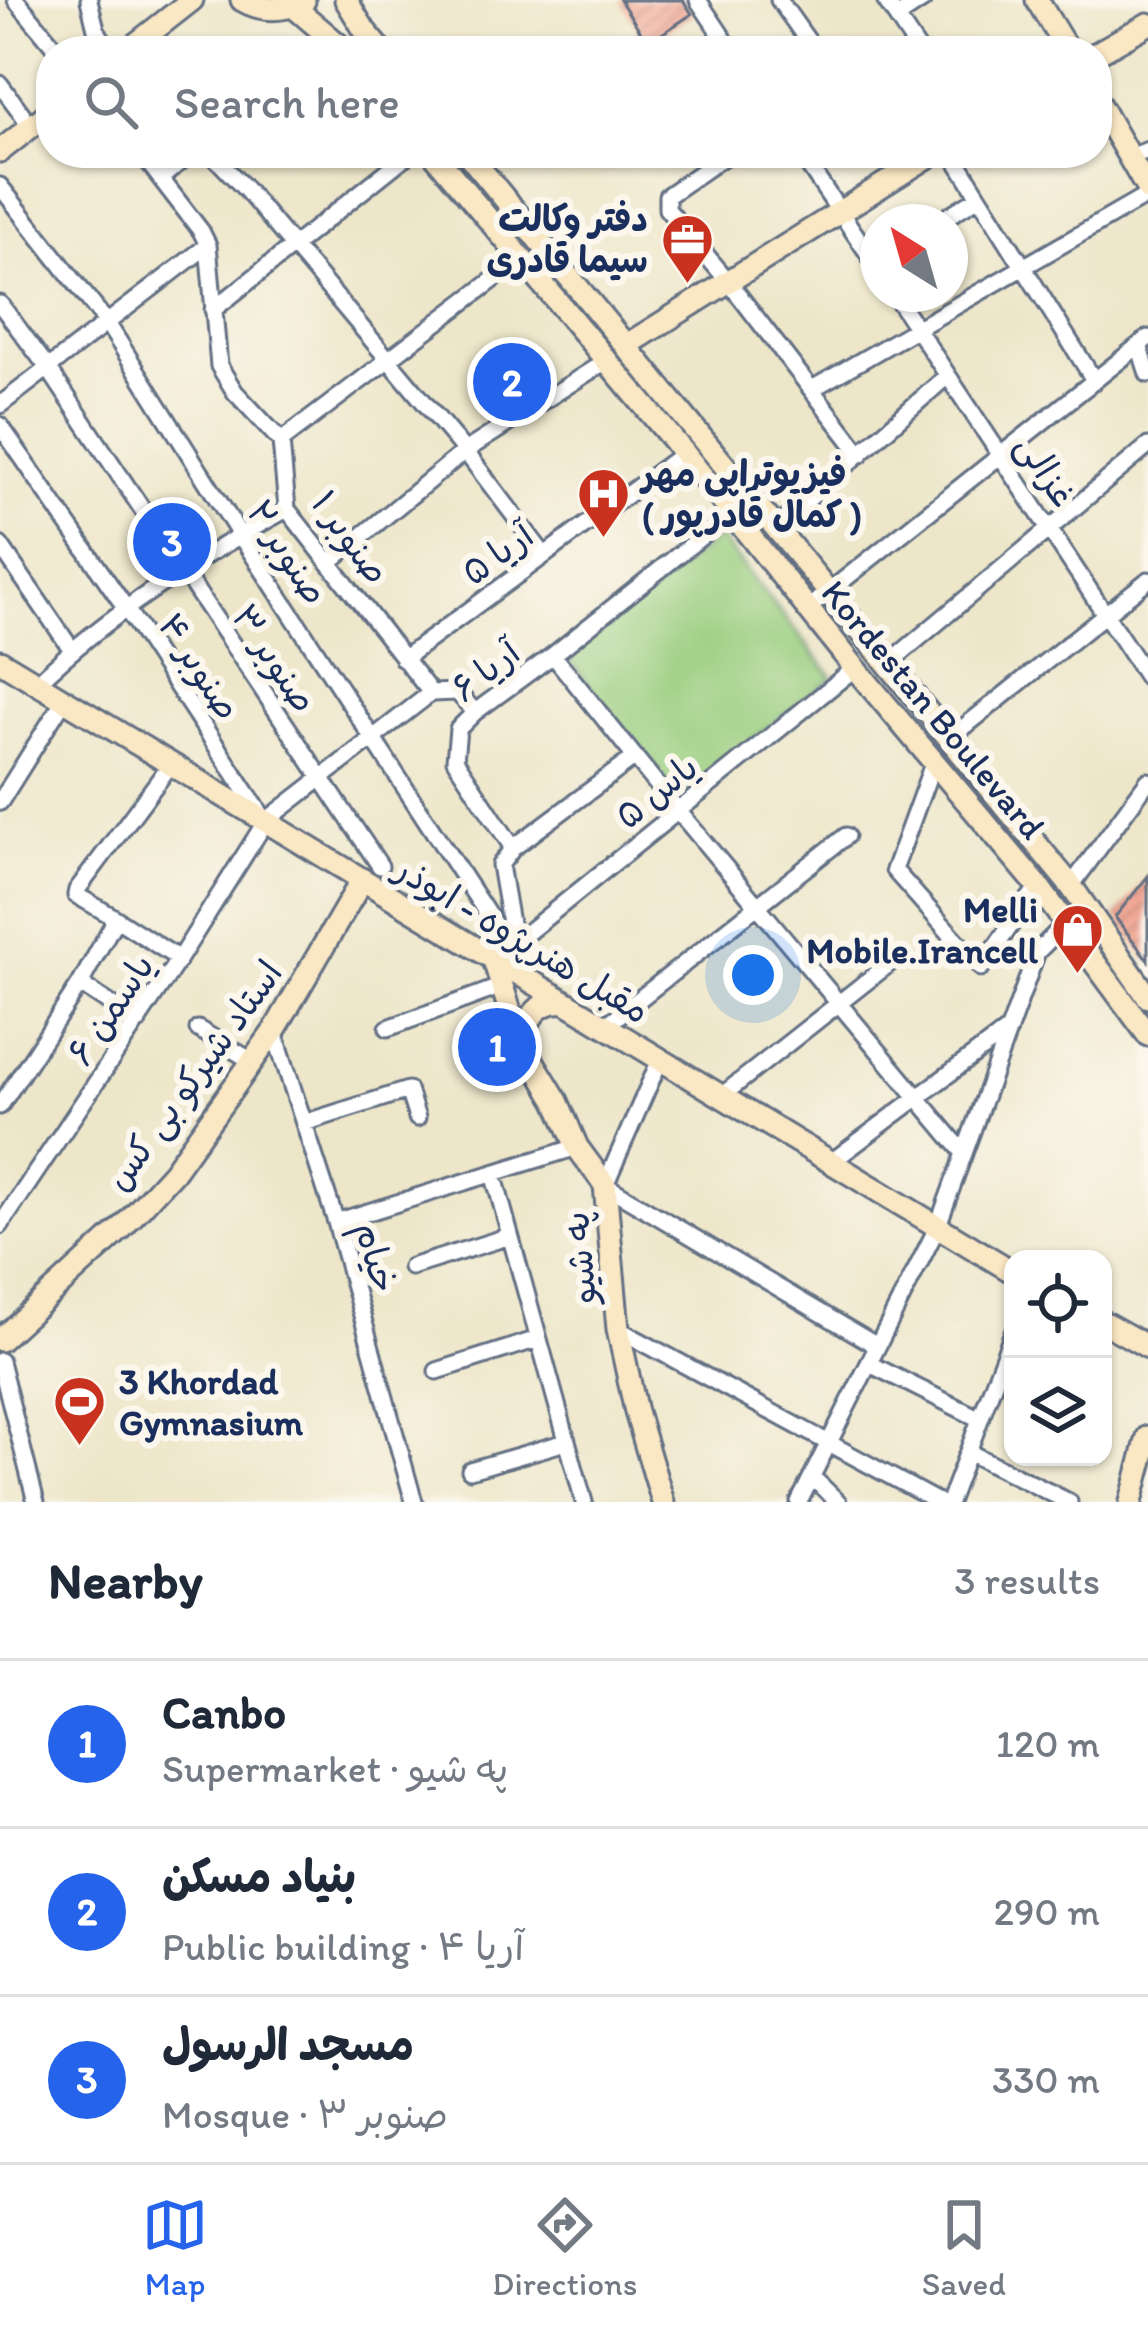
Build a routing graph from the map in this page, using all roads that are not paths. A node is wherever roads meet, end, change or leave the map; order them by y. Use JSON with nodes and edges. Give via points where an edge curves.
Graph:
{"nodes":[{"id":1,"x":16,"y":0,"type":"edge"},
{"id":2,"x":89,"y":0,"type":"edge"},
{"id":3,"x":191,"y":0,"type":"edge"},
{"id":4,"x":242,"y":0,"type":"edge"},
{"id":5,"x":346,"y":0,"type":"edge"},
{"id":6,"x":698,"y":0,"type":"edge"},
{"id":7,"x":778,"y":0,"type":"edge"},
{"id":8,"x":884,"y":0,"type":"edge"},
{"id":9,"x":923,"y":0,"type":"edge"},
{"id":10,"x":1037,"y":0,"type":"edge"},
{"id":11,"x":300,"y":3,"type":"edge"},
{"id":12,"x":897,"y":17,"type":"junction"},
{"id":13,"x":1148,"y":24,"type":"edge"},
{"id":14,"x":365,"y":31,"type":"junction"},
{"id":15,"x":46,"y":36,"type":"edge"},
{"id":16,"x":100,"y":36,"type":"edge"},
{"id":17,"x":146,"y":36,"type":"edge"},
{"id":18,"x":329,"y":36,"type":"edge"},
{"id":19,"x":359,"y":36,"type":"edge"},
{"id":20,"x":369,"y":36,"type":"edge"},
{"id":21,"x":722,"y":36,"type":"edge"},
{"id":22,"x":804,"y":36,"type":"edge"},
{"id":23,"x":909,"y":36,"type":"edge"},
{"id":24,"x":1058,"y":36,"type":"edge"},
{"id":25,"x":1112,"y":44,"type":"edge"},
{"id":26,"x":0,"y":84,"type":"edge"},
{"id":27,"x":1112,"y":120,"type":"edge"},
{"id":28,"x":36,"y":122,"type":"edge"},
{"id":29,"x":31,"y":126,"type":"junction"},
{"id":30,"x":0,"y":151,"type":"edge"},
{"id":31,"x":1139,"y":153,"type":"edge"},
{"id":32,"x":153,"y":168,"type":"edge"},
{"id":33,"x":173,"y":168,"type":"edge"},
{"id":34,"x":225,"y":168,"type":"edge"},
{"id":35,"x":391,"y":168,"type":"edge"},
{"id":36,"x":447,"y":168,"type":"edge"},
{"id":37,"x":480,"y":168,"type":"edge"},
{"id":38,"x":707,"y":168,"type":"edge"},
{"id":39,"x":810,"y":168,"type":"edge"},
{"id":40,"x":910,"y":168,"type":"edge"},
{"id":41,"x":961,"y":168,"type":"edge"},
{"id":42,"x":161,"y":178,"type":"junction"},
{"id":43,"x":0,"y":186,"type":"edge"},
{"id":44,"x":1148,"y":192,"type":"edge"},
{"id":45,"x":979,"y":197,"type":"junction"},
{"id":46,"x":968,"y":204,"type":"edge"},
{"id":47,"x":839,"y":212,"type":"junction"},
{"id":48,"x":860,"y":240,"type":"edge"},
{"id":49,"x":208,"y":245,"type":"junction"},
{"id":50,"x":292,"y":247,"type":"junction"},
{"id":51,"x":522,"y":258,"type":"junction"},
{"id":52,"x":1023,"y":270,"type":"junction"},
{"id":53,"x":728,"y":281,"type":"junction"},
{"id":54,"x":0,"y":304,"type":"edge"},
{"id":55,"x":213,"y":310,"type":"junction"},
{"id":56,"x":905,"y":312,"type":"edge"},
{"id":57,"x":107,"y":323,"type":"junction"},
{"id":58,"x":916,"y":330,"type":"junction"},
{"id":59,"x":1144,"y":341,"type":"edge"},
{"id":60,"x":627,"y":344,"type":"junction"},
{"id":61,"x":387,"y":359,"type":"junction"},
{"id":62,"x":606,"y":361,"type":"junction"},
{"id":63,"x":48,"y":368,"type":"junction"},
{"id":64,"x":1148,"y":374,"type":"edge"},
{"id":65,"x":946,"y":377,"type":"junction"},
{"id":66,"x":1094,"y":380,"type":"junction"},
{"id":67,"x":812,"y":389,"type":"junction"},
{"id":68,"x":0,"y":405,"type":"edge"},
{"id":69,"x":0,"y":425,"type":"edge"},
{"id":70,"x":281,"y":441,"type":"junction"},
{"id":71,"x":1148,"y":446,"type":"edge"},
{"id":72,"x":465,"y":451,"type":"junction"},
{"id":73,"x":684,"y":453,"type":"junction"},
{"id":74,"x":862,"y":454,"type":"junction"},
{"id":75,"x":1001,"y":454,"type":"junction"},
{"id":76,"x":287,"y":509,"type":"junction"},
{"id":77,"x":731,"y":513,"type":"junction"},
{"id":78,"x":776,"y":528,"type":"junction"},
{"id":79,"x":1049,"y":528,"type":"junction"},
{"id":80,"x":240,"y":535,"type":"junction"},
{"id":81,"x":0,"y":544,"type":"edge"},
{"id":82,"x":544,"y":555,"type":"junction"},
{"id":83,"x":330,"y":562,"type":"junction"},
{"id":84,"x":180,"y":570,"type":"junction"},
{"id":85,"x":1148,"y":580,"type":"edge"},
{"id":86,"x":827,"y":593,"type":"junction"},
{"id":87,"x":807,"y":609,"type":"junction"},
{"id":88,"x":127,"y":610,"type":"junction"},
{"id":89,"x":1106,"y":613,"type":"junction"},
{"id":90,"x":72,"y":650,"type":"junction"},
{"id":91,"x":553,"y":655,"type":"junction"},
{"id":92,"x":403,"y":659,"type":"junction"},
{"id":93,"x":0,"y":661,"type":"edge"},
{"id":94,"x":888,"y":664,"type":"junction"},
{"id":95,"x":855,"y":668,"type":"junction"},
{"id":96,"x":1148,"y":679,"type":"edge"},
{"id":97,"x":37,"y":683,"type":"junction"},
{"id":98,"x":431,"y":692,"type":"junction"},
{"id":99,"x":64,"y":700,"type":"junction"},
{"id":100,"x":476,"y":712,"type":"junction"},
{"id":101,"x":374,"y":738,"type":"junction"},
{"id":102,"x":949,"y":739,"type":"junction"},
{"id":103,"x":635,"y":758,"type":"junction"},
{"id":104,"x":934,"y":761,"type":"junction"},
{"id":105,"x":171,"y":764,"type":"junction"},
{"id":106,"x":320,"y":777,"type":"junction"},
{"id":107,"x":1148,"y":781,"type":"edge"},
{"id":108,"x":0,"y":802,"type":"edge"},
{"id":109,"x":679,"y":812,"type":"junction"},
{"id":110,"x":266,"y":821,"type":"junction"},
{"id":111,"x":846,"y":836,"type":"dead end"},
{"id":112,"x":513,"y":848,"type":"junction"},
{"id":113,"x":371,"y":873,"type":"junction"},
{"id":114,"x":1038,"y":886,"type":"junction"},
{"id":115,"x":1071,"y":886,"type":"junction"},
{"id":116,"x":758,"y":906,"type":"junction"},
{"id":117,"x":112,"y":916,"type":"junction"},
{"id":118,"x":1065,"y":923,"type":"junction"},
{"id":119,"x":503,"y":938,"type":"junction"},
{"id":120,"x":179,"y":959,"type":"junction"},
{"id":121,"x":494,"y":959,"type":"junction"},
{"id":122,"x":895,"y":959,"type":"dead end"},
{"id":123,"x":80,"y":984,"type":"junction"},
{"id":124,"x":502,"y":986,"type":"junction"},
{"id":125,"x":1148,"y":998,"type":"edge"},
{"id":126,"x":564,"y":1002,"type":"junction"},
{"id":127,"x":838,"y":1004,"type":"junction"},
{"id":128,"x":138,"y":1022,"type":"junction"},
{"id":129,"x":604,"y":1027,"type":"junction"},
{"id":130,"x":388,"y":1028,"type":"dead end"},
{"id":131,"x":198,"y":1029,"type":"dead end"},
{"id":132,"x":1008,"y":1030,"type":"junction"},
{"id":133,"x":274,"y":1031,"type":"junction"},
{"id":134,"x":1148,"y":1035,"type":"edge"},
{"id":135,"x":530,"y":1059,"type":"junction"},
{"id":136,"x":252,"y":1060,"type":"junction"},
{"id":137,"x":660,"y":1060,"type":"junction"},
{"id":138,"x":721,"y":1097,"type":"junction"},
{"id":139,"x":919,"y":1098,"type":"junction"},
{"id":140,"x":0,"y":1106,"type":"edge"},
{"id":141,"x":417,"y":1118,"type":"dead end"},
{"id":142,"x":304,"y":1123,"type":"junction"},
{"id":143,"x":577,"y":1148,"type":"junction"},
{"id":144,"x":963,"y":1152,"type":"junction"},
{"id":145,"x":830,"y":1163,"type":"junction"},
{"id":146,"x":494,"y":1173,"type":"junction"},
{"id":147,"x":605,"y":1185,"type":"junction"},
{"id":148,"x":336,"y":1222,"type":"junction"},
{"id":149,"x":0,"y":1226,"type":"edge"},
{"id":150,"x":937,"y":1228,"type":"junction"},
{"id":151,"x":511,"y":1236,"type":"junction"},
{"id":152,"x":411,"y":1267,"type":"dead end"},
{"id":153,"x":1004,"y":1267,"type":"edge"},
{"id":154,"x":1112,"y":1327,"type":"edge"},
{"id":155,"x":618,"y":1329,"type":"junction"},
{"id":156,"x":538,"y":1339,"type":"junction"},
{"id":157,"x":0,"y":1340,"type":"edge"},
{"id":158,"x":877,"y":1346,"type":"junction"},
{"id":159,"x":1148,"y":1347,"type":"edge"},
{"id":160,"x":0,"y":1360,"type":"edge"},
{"id":161,"x":870,"y":1364,"type":"junction"},
{"id":162,"x":437,"y":1371,"type":"dead end"},
{"id":163,"x":1004,"y":1372,"type":"edge"},
{"id":164,"x":980,"y":1419,"type":"junction"},
{"id":165,"x":1148,"y":1437,"type":"edge"},
{"id":166,"x":566,"y":1442,"type":"junction"},
{"id":167,"x":828,"y":1444,"type":"junction"},
{"id":168,"x":968,"y":1452,"type":"junction"},
{"id":169,"x":470,"y":1470,"type":"dead end"},
{"id":170,"x":812,"y":1477,"type":"junction"},
{"id":171,"x":36,"y":1502,"type":"edge"},
{"id":172,"x":414,"y":1502,"type":"edge"},
{"id":173,"x":584,"y":1502,"type":"edge"},
{"id":174,"x":663,"y":1502,"type":"edge"},
{"id":175,"x":799,"y":1502,"type":"edge"},
{"id":176,"x":838,"y":1502,"type":"edge"},
{"id":177,"x":938,"y":1502,"type":"edge"},
{"id":178,"x":949,"y":1502,"type":"edge"},
{"id":179,"x":1069,"y":1502,"type":"edge"},
{"id":180,"x":1131,"y":1502,"type":"edge"}],
"edges":[{"from":1,"to":15,"type":"street"},
{"from":2,"to":16,"type":"street"},
{"from":3,"to":17,"type":"street"},
{"from":4,"to":11,"type":"street","via":[[272,9]]},
{"from":5,"to":14,"type":"street"},
{"from":6,"to":21,"type":"street"},
{"from":7,"to":22,"type":"street"},
{"from":8,"to":12,"type":"street"},
{"from":9,"to":12,"type":"street"},
{"from":10,"to":24,"type":"street"},
{"from":11,"to":18,"type":"street"},
{"from":12,"to":23,"type":"street"},
{"from":13,"to":25,"type":"street"},
{"from":14,"to":19,"type":"street"},
{"from":14,"to":20,"type":"street"},
{"from":26,"to":29,"type":"street"},
{"from":27,"to":31,"type":"street"},
{"from":28,"to":29,"type":"street"},
{"from":29,"to":30,"type":"street"},
{"from":31,"to":44,"type":"street"},
{"from":32,"to":42,"type":"street"},
{"from":33,"to":42,"type":"street"},
{"from":34,"to":50,"type":"street"},
{"from":35,"to":50,"type":"street"},
{"from":36,"to":51,"type":"street","name":"Kordestan Boulevard"},
{"from":37,"to":60,"type":"street","name":"Kordestan Boulevard"},
{"from":38,"to":53,"type":"street","via":[[666,203]]},
{"from":39,"to":47,"type":"street"},
{"from":40,"to":47,"type":"street"},
{"from":41,"to":45,"type":"street"},
{"from":42,"to":49,"type":"street"},
{"from":43,"to":57,"type":"street","name":"صنوبر ۲"},
{"from":44,"to":52,"type":"street"},
{"from":45,"to":46,"type":"street"},
{"from":45,"to":52,"type":"street"},
{"from":47,"to":48,"type":"street"},
{"from":47,"to":53,"type":"street"},
{"from":49,"to":55,"type":"street"},
{"from":49,"to":57,"type":"street"},
{"from":50,"to":55,"type":"street"},
{"from":50,"to":61,"type":"street"},
{"from":51,"to":61,"type":"street"},
{"from":51,"to":62,"type":"street","name":"Kordestan Boulevard"},
{"from":52,"to":58,"type":"street"},
{"from":52,"to":66,"type":"street"},
{"from":53,"to":60,"type":"street"},
{"from":53,"to":67,"type":"street"},
{"from":54,"to":63,"type":"street","name":"صنوبر ۳"},
{"from":55,"to":70,"type":"street","via":[[219,366]]},
{"from":56,"to":58,"type":"street","name":"غزالی"},
{"from":57,"to":63,"type":"street"},
{"from":57,"to":80,"type":"street","name":"صنوبر ۲"},
{"from":58,"to":65,"type":"street","name":"غزالی"},
{"from":58,"to":67,"type":"street"},
{"from":59,"to":64,"type":"street"},
{"from":59,"to":66,"type":"street"},
{"from":60,"to":78,"type":"street","name":"Kordestan Boulevard"},
{"from":61,"to":70,"type":"street"},
{"from":61,"to":72,"type":"street"},
{"from":62,"to":72,"type":"street"},
{"from":62,"to":73,"type":"street","name":"Kordestan Boulevard"},
{"from":63,"to":68,"type":"street"},
{"from":63,"to":84,"type":"street","name":"صنوبر ۳"},
{"from":65,"to":74,"type":"street"},
{"from":65,"to":75,"type":"street","name":"غزالی"},
{"from":66,"to":75,"type":"street"},
{"from":67,"to":74,"type":"street"},
{"from":69,"to":88,"type":"street","name":"صنوبر ۴"},
{"from":70,"to":76,"type":"street","name":"صنوبر ۱"},
{"from":71,"to":79,"type":"street"},
{"from":72,"to":82,"type":"street"},
{"from":72,"to":83,"type":"street"},
{"from":73,"to":77,"type":"street","name":"Kordestan Boulevard"},
{"from":73,"to":82,"type":"street","name":"آریا ۵"},
{"from":74,"to":78,"type":"street"},
{"from":75,"to":79,"type":"street","name":"غزالی"},
{"from":75,"to":86,"type":"street"},
{"from":76,"to":80,"type":"street"},
{"from":76,"to":83,"type":"street","name":"صنوبر ۱"},
{"from":77,"to":87,"type":"street","name":"Kordestan Boulevard"},
{"from":77,"to":91,"type":"street","name":"آریا ۶"},
{"from":78,"to":86,"type":"street","name":"Kordestan Boulevard"},
{"from":79,"to":89,"type":"street","name":"غزالی"},
{"from":79,"to":94,"type":"street"},
{"from":80,"to":84,"type":"street"},
{"from":80,"to":101,"type":"street","name":"صنوبر ۲"},
{"from":81,"to":90,"type":"street"},
{"from":82,"to":92,"type":"street","name":"آریا ۵"},
{"from":83,"to":92,"type":"street","name":"صنوبر ۱"},
{"from":84,"to":88,"type":"street"},
{"from":84,"to":106,"type":"street","name":"صنوبر ۳"},
{"from":85,"to":89,"type":"street"},
{"from":86,"to":87,"type":"street"},
{"from":86,"to":94,"type":"street","name":"Kordestan Boulevard"},
{"from":87,"to":95,"type":"street","name":"Kordestan Boulevard"},
{"from":88,"to":90,"type":"street"},
{"from":88,"to":110,"type":"street","name":"صنوبر ۴"},
{"from":89,"to":96,"type":"street","name":"غزالی"},
{"from":89,"to":102,"type":"street"},
{"from":90,"to":97,"type":"street"},
{"from":91,"to":100,"type":"street","name":"آریا ۶"},
{"from":91,"to":103,"type":"street"},
{"from":92,"to":98,"type":"street","name":"صنوبر ۱"},
{"from":93,"to":97,"type":"street","name":"مقبل هنرپژوه - ابوذر"},
{"from":94,"to":102,"type":"street","name":"Kordestan Boulevard"},
{"from":95,"to":104,"type":"street","name":"Kordestan Boulevard"},
{"from":95,"to":109,"type":"street","name":"یاس ۵"},
{"from":97,"to":99,"type":"street","name":"مقبل هنرپژوه - ابوذر"},
{"from":98,"to":100,"type":"street","via":[[458,692]]},
{"from":98,"to":101,"type":"street","name":"یاسمن ۶"},
{"from":99,"to":105,"type":"street","name":"مقبل هنرپژوه - ابوذر"},
{"from":99,"to":108,"type":"street"},
{"from":100,"to":112,"type":"street","name":"آریا ۶","via":[[458,729],[455,760]]},
{"from":101,"to":106,"type":"street","name":"یاسمن ۶"},
{"from":101,"to":119,"type":"street","name":"صنوبر ۲"},
{"from":102,"to":115,"type":"street","name":"Kordestan Boulevard"},
{"from":103,"to":109,"type":"street"},
{"from":103,"to":112,"type":"street"},
{"from":104,"to":114,"type":"street","name":"Kordestan Boulevard"},
{"from":104,"to":114,"type":"street","via":[[894,870],[980,968]]},
{"from":105,"to":110,"type":"street","name":"مقبل هنرپژوه - ابوذر"},
{"from":105,"to":117,"type":"street","via":[[76,893]]},
{"from":106,"to":110,"type":"street","name":"یاسمن ۶"},
{"from":106,"to":113,"type":"street","name":"صنوبر ۳"},
{"from":107,"to":115,"type":"street"},
{"from":109,"to":116,"type":"street"},
{"from":109,"to":121,"type":"street","name":"یاس ۵"},
{"from":110,"to":113,"type":"street","name":"مقبل هنرپژوه - ابوذر"},
{"from":110,"to":120,"type":"street","name":"یاسمن ۶"},
{"from":111,"to":116,"type":"street"},
{"from":112,"to":119,"type":"street","via":[[500,865],[510,923]]},
{"from":113,"to":121,"type":"street","name":"مقبل هنرپژوه - ابوذر"},
{"from":113,"to":133,"type":"street","name":"استاد شیرکو بی کس"},
{"from":114,"to":118,"type":"street","name":"Kordestan Boulevard"},
{"from":115,"to":125,"type":"street","name":"Kordestan Boulevard"},
{"from":116,"to":127,"type":"street"},
{"from":116,"to":129,"type":"street"},
{"from":117,"to":120,"type":"street"},
{"from":117,"to":123,"type":"street"},
{"from":118,"to":132,"type":"street","via":[[1037,952]]},
{"from":118,"to":134,"type":"street","name":"Kordestan Boulevard"},
{"from":119,"to":121,"type":"street"},
{"from":120,"to":128,"type":"street","name":"یاسمن ۶"},
{"from":121,"to":124,"type":"street","name":"په شیو"},
{"from":121,"to":126,"type":"street","name":"مقبل هنرپژوه - ابوذر"},
{"from":122,"to":127,"type":"street"},
{"from":123,"to":128,"type":"street"},
{"from":123,"to":140,"type":"street"},
{"from":124,"to":130,"type":"street"},
{"from":124,"to":135,"type":"street","name":"په شیو"},
{"from":126,"to":129,"type":"street","name":"مقبل هنرپژوه - ابوذر"},
{"from":126,"to":135,"type":"street","via":[[538,1008],[527,1023]]},
{"from":127,"to":138,"type":"street"},
{"from":127,"to":139,"type":"street"},
{"from":128,"to":149,"type":"street","name":"یاسمن ۶"},
{"from":129,"to":137,"type":"street","name":"مقبل هنرپژوه - ابوذر"},
{"from":131,"to":136,"type":"street"},
{"from":132,"to":139,"type":"street"},
{"from":132,"to":144,"type":"street"},
{"from":133,"to":136,"type":"street","name":"استاد شیرکو بی کس"},
{"from":133,"to":142,"type":"street","name":"خیام"},
{"from":135,"to":143,"type":"street","name":"په شیو"},
{"from":136,"to":157,"type":"street","name":"استاد شیرکو بی کس","via":[[173,1172]]},
{"from":137,"to":138,"type":"street","name":"مقبل هنرپژوه - ابوذر"},
{"from":137,"to":147,"type":"street"},
{"from":138,"to":145,"type":"street","name":"مقبل هنرپژوه - ابوذر"},
{"from":139,"to":144,"type":"street"},
{"from":139,"to":145,"type":"street"},
{"from":141,"to":142,"type":"street","via":[[408,1090]]},
{"from":142,"to":148,"type":"street","name":"خیام"},
{"from":143,"to":146,"type":"street"},
{"from":143,"to":147,"type":"street","name":"په شیو"},
{"from":144,"to":150,"type":"street"},
{"from":145,"to":150,"type":"street","name":"مقبل هنرپژوه - ابوذر"},
{"from":146,"to":148,"type":"street"},
{"from":146,"to":151,"type":"street"},
{"from":147,"to":155,"type":"street","name":"په شیو"},
{"from":147,"to":158,"type":"street"},
{"from":148,"to":172,"type":"street","name":"خیام"},
{"from":150,"to":153,"type":"street","name":"مقبل هنرپژوه - ابوذر"},
{"from":150,"to":158,"type":"street"},
{"from":151,"to":152,"type":"street"},
{"from":151,"to":156,"type":"street"},
{"from":154,"to":159,"type":"street"},
{"from":155,"to":167,"type":"street"},
{"from":155,"to":174,"type":"street","name":"په شیو"},
{"from":156,"to":162,"type":"street"},
{"from":156,"to":166,"type":"street"},
{"from":158,"to":161,"type":"street"},
{"from":160,"to":171,"type":"street"},
{"from":161,"to":164,"type":"street"},
{"from":161,"to":167,"type":"street"},
{"from":163,"to":164,"type":"street"},
{"from":164,"to":168,"type":"street"},
{"from":165,"to":180,"type":"street"},
{"from":166,"to":169,"type":"street"},
{"from":166,"to":173,"type":"street"},
{"from":167,"to":170,"type":"street"},
{"from":167,"to":177,"type":"street"},
{"from":168,"to":178,"type":"street"},
{"from":168,"to":179,"type":"street"},
{"from":170,"to":175,"type":"street"},
{"from":170,"to":176,"type":"street"}]}
